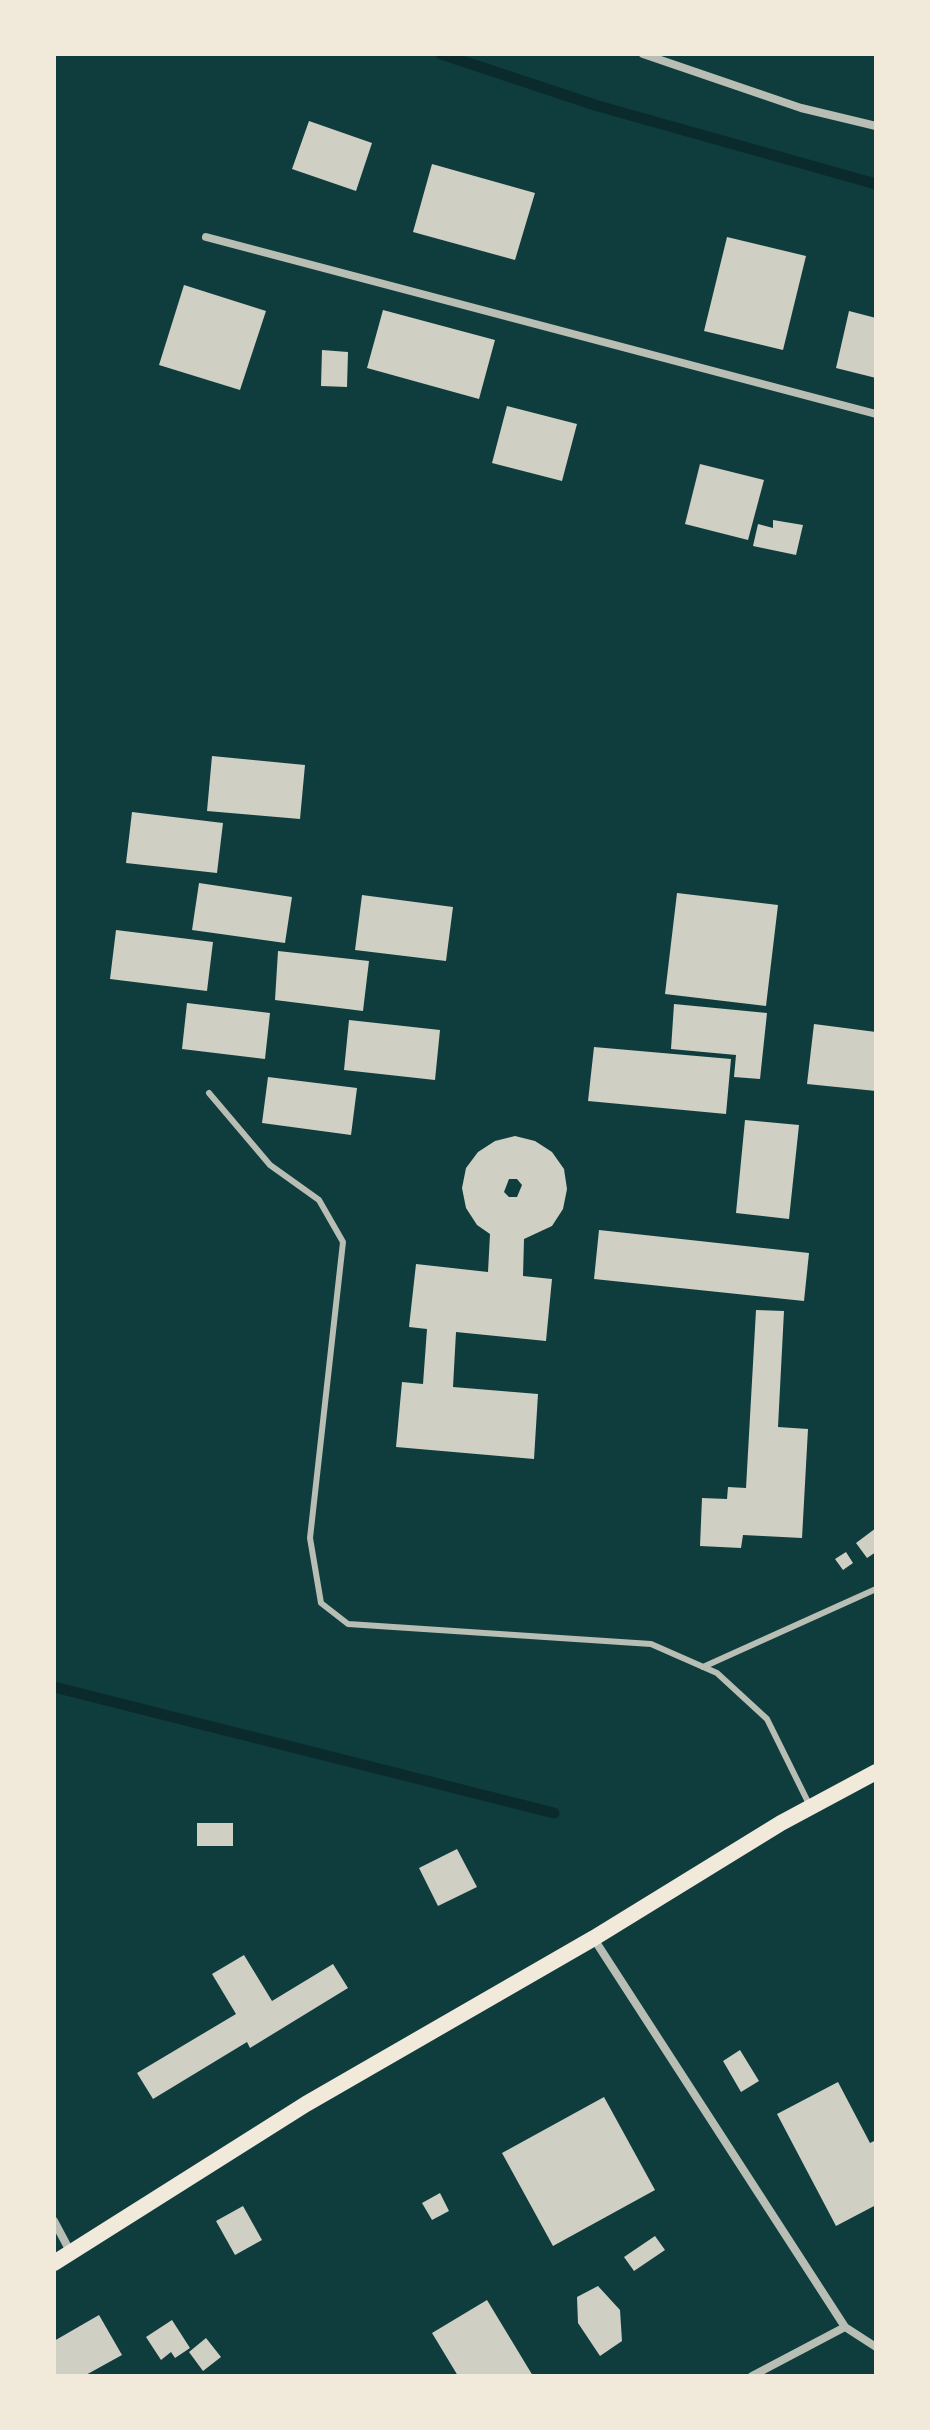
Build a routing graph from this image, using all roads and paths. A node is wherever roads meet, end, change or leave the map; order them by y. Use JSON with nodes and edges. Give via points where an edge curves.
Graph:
{"nodes":[{"id":1,"x":643,"y":54,"type":"edge"},
{"id":2,"x":876,"y":126,"type":"edge"},
{"id":3,"x":206,"y":237,"type":"dead end"},
{"id":4,"x":876,"y":414,"type":"edge"},
{"id":5,"x":209,"y":1093,"type":"dead end"},
{"id":6,"x":876,"y":1589,"type":"edge"},
{"id":7,"x":703,"y":1667,"type":"junction"},
{"id":8,"x":876,"y":1772,"type":"edge"},
{"id":9,"x":811,"y":1807,"type":"junction"},
{"id":10,"x":594,"y":1938,"type":"junction"},
{"id":11,"x":54,"y":2221,"type":"edge"},
{"id":12,"x":71,"y":2253,"type":"junction"},
{"id":13,"x":54,"y":2263,"type":"edge"},
{"id":14,"x":845,"y":2327,"type":"junction"},
{"id":15,"x":876,"y":2347,"type":"edge"},
{"id":16,"x":752,"y":2376,"type":"edge"}],
"edges":[{"from":1,"to":2,"type":"street","via":[[801,108]]},
{"from":3,"to":4,"type":"street"},
{"from":5,"to":7,"type":"lane","via":[[270,1165],[319,1200],[343,1242],[310,1538],[321,1603],[348,1624],[651,1644]]},
{"from":6,"to":7,"type":"lane"},
{"from":7,"to":9,"type":"lane","via":[[717,1673],[767,1719]]},
{"from":8,"to":9,"type":"main road"},
{"from":9,"to":10,"type":"main road"},
{"from":10,"to":12,"type":"main road","via":[[306,2104]]},
{"from":10,"to":14,"type":"street"},
{"from":11,"to":12,"type":"street"},
{"from":12,"to":13,"type":"main road"},
{"from":14,"to":15,"type":"street"},
{"from":14,"to":16,"type":"street"}]}
